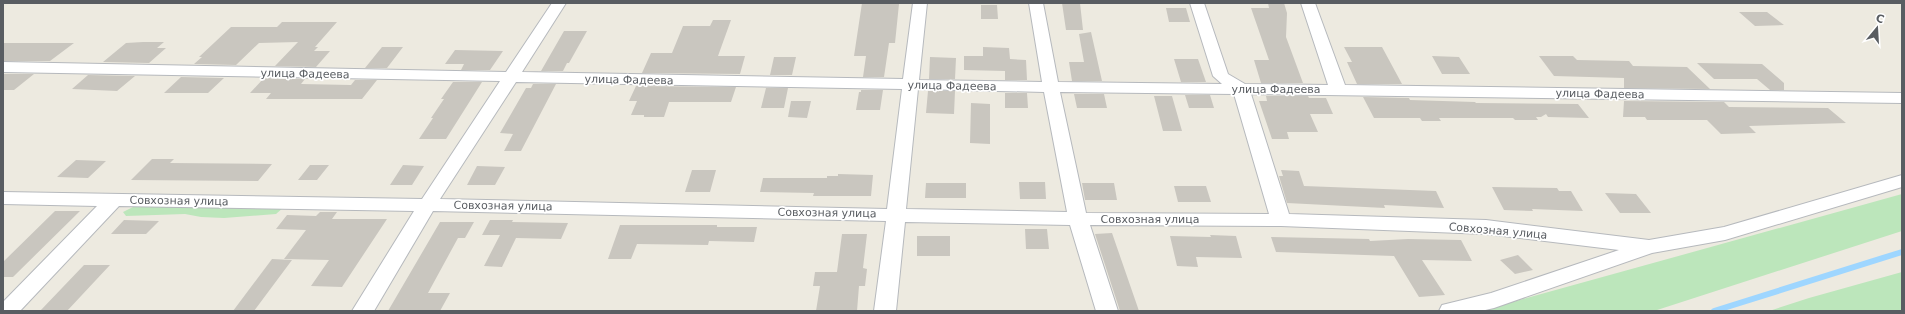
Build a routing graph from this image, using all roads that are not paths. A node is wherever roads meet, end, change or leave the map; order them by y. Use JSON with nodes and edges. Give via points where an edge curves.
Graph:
{"nodes":[{"id":1,"x":559,"y":3,"type":"edge"},
{"id":2,"x":920,"y":3,"type":"edge"},
{"id":3,"x":1036,"y":3,"type":"edge"},
{"id":4,"x":1197,"y":3,"type":"edge"},
{"id":5,"x":1308,"y":3,"type":"edge"},
{"id":6,"x":3,"y":67,"type":"edge"},
{"id":7,"x":510,"y":78,"type":"junction"},
{"id":8,"x":911,"y":85,"type":"junction"},
{"id":9,"x":1051,"y":88,"type":"junction"},
{"id":10,"x":1241,"y":89,"type":"junction"},
{"id":11,"x":1338,"y":90,"type":"junction"},
{"id":12,"x":1902,"y":98,"type":"edge"},
{"id":13,"x":1902,"y":181,"type":"edge"},
{"id":14,"x":3,"y":198,"type":"edge"},
{"id":15,"x":114,"y":200,"type":"junction"},
{"id":16,"x":427,"y":205,"type":"junction"},
{"id":17,"x":895,"y":215,"type":"junction"},
{"id":18,"x":1078,"y":219,"type":"junction"},
{"id":19,"x":1280,"y":220,"type":"junction"},
{"id":20,"x":1649,"y":247,"type":"junction"},
{"id":21,"x":7,"y":311,"type":"edge"},
{"id":22,"x":363,"y":311,"type":"edge"},
{"id":23,"x":885,"y":311,"type":"edge"},
{"id":24,"x":1107,"y":311,"type":"edge"},
{"id":25,"x":1450,"y":311,"type":"edge"}],
"edges":[{"from":1,"to":7,"type":"street"},
{"from":2,"to":8,"type":"street"},
{"from":3,"to":9,"type":"street"},
{"from":4,"to":10,"type":"street","via":[[1221,76]]},
{"from":5,"to":11,"type":"street"},
{"from":6,"to":7,"type":"street","name":"улица Фадеева"},
{"from":7,"to":8,"type":"street","name":"улица Фадеева"},
{"from":7,"to":16,"type":"street"},
{"from":8,"to":9,"type":"street","name":"улица Фадеева"},
{"from":8,"to":17,"type":"street"},
{"from":9,"to":10,"type":"street","name":"улица Фадеева"},
{"from":9,"to":18,"type":"street"},
{"from":10,"to":11,"type":"street","name":"улица Фадеева"},
{"from":10,"to":19,"type":"street"},
{"from":11,"to":12,"type":"street","name":"улица Фадеева"},
{"from":13,"to":20,"type":"street","via":[[1725,233]]},
{"from":14,"to":15,"type":"street","name":"Совхозная улица"},
{"from":15,"to":16,"type":"street","name":"Совхозная улица"},
{"from":15,"to":21,"type":"street"},
{"from":16,"to":17,"type":"street","name":"Совхозная улица"},
{"from":16,"to":22,"type":"street"},
{"from":17,"to":18,"type":"street","name":"Совхозная улица"},
{"from":17,"to":23,"type":"street"},
{"from":18,"to":19,"type":"street","name":"Совхозная улица"},
{"from":18,"to":24,"type":"street"},
{"from":19,"to":20,"type":"street","name":"Совхозная улица","via":[[1486,227]]},
{"from":20,"to":25,"type":"street","via":[[1494,300]]}]}
